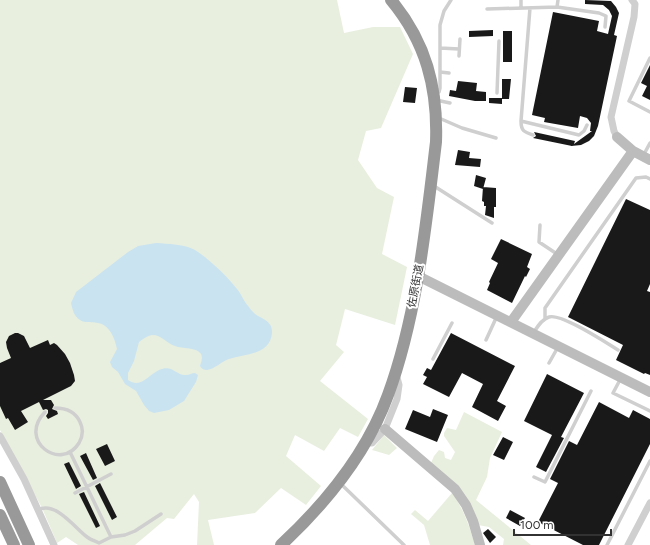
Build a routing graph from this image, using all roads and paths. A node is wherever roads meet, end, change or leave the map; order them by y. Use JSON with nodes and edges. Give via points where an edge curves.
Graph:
{"nodes":[{"id":1,"x":391,"y":0,"type":"edge"},
{"id":2,"x":451,"y":0,"type":"edge"},
{"id":3,"x":521,"y":0,"type":"edge"},
{"id":4,"x":558,"y":0,"type":"edge"},
{"id":5,"x":632,"y":0,"type":"edge"},
{"id":6,"x":557,"y":7,"type":"junction"},
{"id":7,"x":521,"y":8,"type":"junction"},
{"id":8,"x":530,"y":8,"type":"junction"},
{"id":9,"x":487,"y":9,"type":"dead end"},
{"id":10,"x":605,"y":27,"type":"dead end"},
{"id":11,"x":460,"y":39,"type":"dead end"},
{"id":12,"x":499,"y":41,"type":"dead end"},
{"id":13,"x":440,"y":48,"type":"junction"},
{"id":14,"x":459,"y":49,"type":"junction"},
{"id":15,"x":459,"y":56,"type":"dead end"},
{"id":16,"x":650,"y":58,"type":"edge"},
{"id":17,"x":440,"y":72,"type":"junction"},
{"id":18,"x":449,"y":73,"type":"dead end"},
{"id":19,"x":497,"y":93,"type":"dead end"},
{"id":20,"x":435,"y":96,"type":"junction"},
{"id":21,"x":450,"y":103,"type":"dead end"},
{"id":22,"x":650,"y":112,"type":"edge"},
{"id":23,"x":436,"y":117,"type":"junction"},
{"id":24,"x":521,"y":122,"type":"junction"},
{"id":25,"x":587,"y":125,"type":"dead end"},
{"id":26,"x":533,"y":135,"type":"dead end"},
{"id":27,"x":617,"y":137,"type":"joint"},
{"id":28,"x":496,"y":138,"type":"dead end"},
{"id":29,"x":650,"y":143,"type":"edge"},
{"id":30,"x":633,"y":151,"type":"junction"},
{"id":31,"x":647,"y":158,"type":"edge"},
{"id":32,"x":650,"y":179,"type":"edge"},
{"id":33,"x":431,"y":184,"type":"junction"},
{"id":34,"x":492,"y":223,"type":"dead end"},
{"id":35,"x":540,"y":225,"type":"dead end"},
{"id":36,"x":559,"y":255,"type":"junction"},
{"id":37,"x":418,"y":276,"type":"junction"},
{"id":38,"x":498,"y":315,"type":"junction"},
{"id":39,"x":545,"y":319,"type":"junction"},
{"id":40,"x":511,"y":322,"type":"junction"},
{"id":41,"x":452,"y":323,"type":"dead end"},
{"id":42,"x":533,"y":333,"type":"junction"},
{"id":43,"x":486,"y":340,"type":"dead end"},
{"id":44,"x":558,"y":346,"type":"junction"},
{"id":45,"x":618,"y":350,"type":"dead end"},
{"id":46,"x":433,"y":360,"type":"dead end"},
{"id":47,"x":549,"y":363,"type":"dead end"},
{"id":48,"x":396,"y":371,"type":"junction"},
{"id":49,"x":621,"y":377,"type":"junction"},
{"id":50,"x":591,"y":391,"type":"dead end"},
{"id":51,"x":650,"y":392,"type":"edge"},
{"id":52,"x":55,"y":408,"type":"dead end"},
{"id":53,"x":44,"y":412,"type":"dead end"},
{"id":54,"x":650,"y":412,"type":"edge"},
{"id":55,"x":385,"y":429,"type":"junction"},
{"id":56,"x":0,"y":436,"type":"edge"},
{"id":57,"x":365,"y":443,"type":"junction"},
{"id":58,"x":70,"y":452,"type":"junction"},
{"id":59,"x":650,"y":461,"type":"edge"},
{"id":60,"x":111,"y":474,"type":"dead end"},
{"id":61,"x":534,"y":477,"type":"dead end"},
{"id":62,"x":0,"y":482,"type":"edge"},
{"id":63,"x":338,"y":482,"type":"junction"},
{"id":64,"x":87,"y":487,"type":"junction"},
{"id":65,"x":75,"y":494,"type":"dead end"},
{"id":66,"x":650,"y":503,"type":"edge"},
{"id":67,"x":38,"y":510,"type":"junction"},
{"id":68,"x":161,"y":514,"type":"dead end"},
{"id":69,"x":0,"y":515,"type":"edge"},
{"id":70,"x":111,"y":537,"type":"junction"},
{"id":71,"x":14,"y":545,"type":"edge"},
{"id":72,"x":30,"y":545,"type":"edge"},
{"id":73,"x":54,"y":545,"type":"edge"},
{"id":74,"x":281,"y":545,"type":"edge"},
{"id":75,"x":404,"y":545,"type":"edge"},
{"id":76,"x":480,"y":545,"type":"edge"},
{"id":77,"x":608,"y":545,"type":"edge"},
{"id":78,"x":628,"y":545,"type":"edge"}],
"edges":[{"from":1,"to":20,"type":"highway","name":"佐原街道","via":[[418,41]]},
{"from":2,"to":13,"type":"lane","via":[[440,25]]},
{"from":3,"to":7,"type":"lane"},
{"from":4,"to":6,"type":"lane"},
{"from":5,"to":27,"type":"street","via":[[635,4],[634,17],[610,117]]},
{"from":6,"to":8,"type":"lane"},
{"from":6,"to":10,"type":"lane","via":[[599,12],[606,16]]},
{"from":7,"to":8,"type":"lane"},
{"from":7,"to":9,"type":"lane"},
{"from":8,"to":24,"type":"lane"},
{"from":11,"to":14,"type":"lane"},
{"from":12,"to":19,"type":"lane"},
{"from":13,"to":14,"type":"lane"},
{"from":13,"to":17,"type":"lane"},
{"from":14,"to":15,"type":"lane"},
{"from":16,"to":22,"type":"lane","via":[[629,101]]},
{"from":17,"to":18,"type":"lane"},
{"from":17,"to":20,"type":"lane","via":[[440,88]]},
{"from":20,"to":21,"type":"lane"},
{"from":20,"to":23,"type":"highway","name":"佐原街道"},
{"from":23,"to":28,"type":"lane"},
{"from":23,"to":33,"type":"highway","name":"佐原街道"},
{"from":24,"to":25,"type":"lane","via":[[579,135]]},
{"from":24,"to":26,"type":"lane","via":[[524,132]]},
{"from":27,"to":30,"type":"street"},
{"from":29,"to":31,"type":"lane"},
{"from":30,"to":31,"type":"street"},
{"from":30,"to":36,"type":"street"},
{"from":32,"to":39,"type":"lane","via":[[636,178],[545,308]]},
{"from":33,"to":34,"type":"lane"},
{"from":33,"to":37,"type":"highway","name":"佐原街道"},
{"from":35,"to":36,"type":"lane","via":[[539,242]]},
{"from":36,"to":40,"type":"street"},
{"from":37,"to":38,"type":"street"},
{"from":37,"to":48,"type":"highway","name":"佐原街道"},
{"from":38,"to":40,"type":"street"},
{"from":38,"to":43,"type":"lane"},
{"from":39,"to":42,"type":"lane"},
{"from":39,"to":45,"type":"lane","via":[[551,316],[562,318]]},
{"from":40,"to":42,"type":"street"},
{"from":41,"to":46,"type":"lane"},
{"from":42,"to":44,"type":"street"},
{"from":44,"to":47,"type":"lane"},
{"from":44,"to":49,"type":"street"},
{"from":48,"to":55,"type":"street","via":[[399,385],[397,399]]},
{"from":48,"to":57,"type":"highway","name":"佐原街道"},
{"from":49,"to":51,"type":"street"},
{"from":49,"to":54,"type":"lane","via":[[613,393]]},
{"from":50,"to":61,"type":"lane","via":[[544,482]]},
{"from":52,"to":58,"type":"lane","via":[[71,411],[81,424],[80,440]]},
{"from":53,"to":58,"type":"lane","via":[[36,424],[39,444],[56,455]]},
{"from":55,"to":57,"type":"street","via":[[372,443]]},
{"from":55,"to":76,"type":"street","via":[[455,489],[466,505]]},
{"from":56,"to":67,"type":"street"},
{"from":57,"to":63,"type":"highway","name":"佐原街道"},
{"from":58,"to":64,"type":"lane"},
{"from":59,"to":77,"type":"lane"},
{"from":60,"to":64,"type":"lane"},
{"from":62,"to":72,"type":"highway"},
{"from":63,"to":74,"type":"highway","name":"佐原街道","via":[[311,515]]},
{"from":63,"to":75,"type":"lane"},
{"from":64,"to":65,"type":"lane"},
{"from":64,"to":70,"type":"lane"},
{"from":66,"to":78,"type":"street"},
{"from":67,"to":70,"type":"lane","via":[[52,508],[87,537],[99,543]]},
{"from":67,"to":73,"type":"street"},
{"from":68,"to":70,"type":"lane","via":[[135,531]]},
{"from":69,"to":71,"type":"highway"}]}
